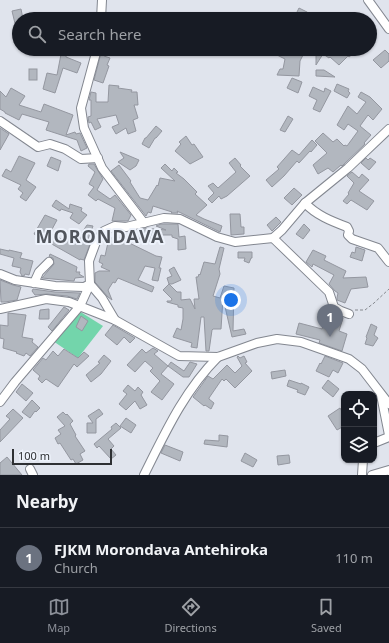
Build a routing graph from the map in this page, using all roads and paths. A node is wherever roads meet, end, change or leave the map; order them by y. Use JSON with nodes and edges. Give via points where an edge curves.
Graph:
{"nodes":[{"id":1,"x":102,"y":0,"type":"edge"},
{"id":2,"x":368,"y":0,"type":"edge"},
{"id":3,"x":101,"y":12,"type":"edge"},
{"id":4,"x":377,"y":12,"type":"edge"},
{"id":5,"x":377,"y":12,"type":"edge"},
{"id":6,"x":389,"y":29,"type":"edge"},
{"id":7,"x":95,"y":56,"type":"edge"},
{"id":8,"x":0,"y":121,"type":"edge"},
{"id":9,"x":389,"y":129,"type":"edge"},
{"id":10,"x":98,"y":158,"type":"junction"},
{"id":11,"x":305,"y":203,"type":"junction"},
{"id":12,"x":144,"y":223,"type":"junction"},
{"id":13,"x":273,"y":238,"type":"junction"},
{"id":14,"x":50,"y":262,"type":"dead end"},
{"id":15,"x":389,"y":262,"type":"edge"},
{"id":16,"x":0,"y":274,"type":"edge"},
{"id":17,"x":34,"y":283,"type":"junction"},
{"id":18,"x":90,"y":284,"type":"junction"},
{"id":19,"x":389,"y":289,"type":"edge"},
{"id":20,"x":80,"y":306,"type":"junction"},
{"id":21,"x":0,"y":310,"type":"edge"},
{"id":22,"x":349,"y":314,"type":"joint"},
{"id":23,"x":115,"y":320,"type":"junction"},
{"id":24,"x":218,"y":357,"type":"junction"},
{"id":25,"x":381,"y":394,"type":"junction"},
{"id":26,"x":0,"y":402,"type":"edge"},
{"id":27,"x":389,"y":404,"type":"edge"},
{"id":28,"x":389,"y":436,"type":"edge"},
{"id":29,"x":377,"y":442,"type":"edge"},
{"id":30,"x":363,"y":463,"type":"edge"},
{"id":31,"x":389,"y":470,"type":"edge"},
{"id":32,"x":144,"y":475,"type":"edge"},
{"id":33,"x":362,"y":475,"type":"edge"},
{"id":34,"x":372,"y":475,"type":"edge"}],
"edges":[{"from":1,"to":3,"type":"street"},
{"from":2,"to":4,"type":"street"},
{"from":5,"to":6,"type":"street"},
{"from":7,"to":10,"type":"street","via":[[81,108],[84,128]]},
{"from":8,"to":10,"type":"street","via":[[38,147],[50,144],[65,149],[81,159]]},
{"from":9,"to":11,"type":"street","via":[[348,168]]},
{"from":10,"to":12,"type":"street","via":[[102,168]]},
{"from":11,"to":13,"type":"street"},
{"from":11,"to":15,"type":"street","via":[[324,218],[347,227],[348,235],[352,239],[378,248]]},
{"from":12,"to":13,"type":"street","via":[[164,218],[180,219],[217,237],[235,242]]},
{"from":12,"to":18,"type":"street","via":[[126,227],[115,226],[104,231],[88,261]]},
{"from":13,"to":22,"type":"street","via":[[329,292],[334,307]]},
{"from":14,"to":17,"type":"street","via":[[39,272]]},
{"from":16,"to":17,"type":"street"},
{"from":17,"to":18,"type":"street","via":[[84,287]]},
{"from":18,"to":20,"type":"street"},
{"from":18,"to":23,"type":"street"},
{"from":19,"to":22,"type":"path","via":[[365,310],[357,309]]},
{"from":20,"to":21,"type":"street","via":[[46,299]]},
{"from":20,"to":23,"type":"street"},
{"from":20,"to":26,"type":"street"},
{"from":23,"to":24,"type":"street","via":[[179,356]]},
{"from":24,"to":25,"type":"street","via":[[257,343],[277,339],[301,342],[348,359],[362,369]]},
{"from":24,"to":32,"type":"street","via":[[192,387]]},
{"from":25,"to":27,"type":"street"},
{"from":25,"to":28,"type":"street"},
{"from":28,"to":29,"type":"street"},
{"from":30,"to":33,"type":"street"},
{"from":31,"to":34,"type":"street"}]}
